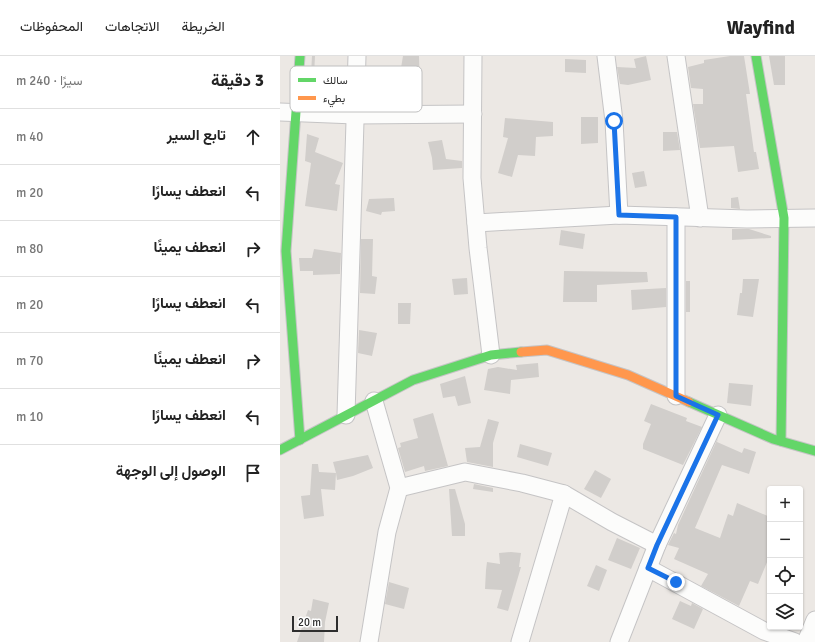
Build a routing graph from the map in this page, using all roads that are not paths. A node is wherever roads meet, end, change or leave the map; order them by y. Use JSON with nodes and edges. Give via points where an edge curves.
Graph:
{"nodes":[{"id":1,"x":300,"y":56,"type":"edge"},
{"id":2,"x":357,"y":56,"type":"edge"},
{"id":3,"x":473,"y":56,"type":"edge"},
{"id":4,"x":606,"y":56,"type":"edge"},
{"id":5,"x":676,"y":56,"type":"edge"},
{"id":6,"x":756,"y":56,"type":"edge"},
{"id":7,"x":298,"y":66,"type":"edge"},
{"id":8,"x":357,"y":66,"type":"edge"},
{"id":9,"x":355,"y":112,"type":"edge"},
{"id":10,"x":288,"y":113,"type":"edge"},
{"id":11,"x":473,"y":114,"type":"junction"},
{"id":12,"x":355,"y":116,"type":"junction"},
{"id":13,"x":619,"y":215,"type":"junction"},
{"id":14,"x":676,"y":217,"type":"junction"},
{"id":15,"x":700,"y":218,"type":"junction"},
{"id":16,"x":784,"y":218,"type":"junction"},
{"id":17,"x":815,"y":218,"type":"edge"},
{"id":18,"x":476,"y":223,"type":"junction"},
{"id":19,"x":491,"y":355,"type":"junction"},
{"id":20,"x":676,"y":396,"type":"junction"},
{"id":21,"x":374,"y":400,"type":"junction"},
{"id":22,"x":346,"y":415,"type":"junction"},
{"id":23,"x":718,"y":415,"type":"junction"},
{"id":24,"x":300,"y":440,"type":"junction"},
{"id":25,"x":781,"y":441,"type":"junction"},
{"id":26,"x":280,"y":450,"type":"edge"},
{"id":27,"x":815,"y":451,"type":"edge"},
{"id":28,"x":398,"y":488,"type":"junction"},
{"id":29,"x":564,"y":494,"type":"junction"},
{"id":30,"x":657,"y":545,"type":"junction"},
{"id":31,"x":648,"y":568,"type":"junction"},
{"id":32,"x":815,"y":620,"type":"edge"},
{"id":33,"x":369,"y":642,"type":"edge"},
{"id":34,"x":520,"y":642,"type":"edge"},
{"id":35,"x":619,"y":642,"type":"edge"},
{"id":36,"x":795,"y":642,"type":"edge"},
{"id":37,"x":806,"y":642,"type":"edge"}],
"edges":[{"from":1,"to":7,"type":"street"},
{"from":2,"to":8,"type":"street"},
{"from":3,"to":11,"type":"street"},
{"from":4,"to":13,"type":"street","via":[[614,121]]},
{"from":5,"to":15,"type":"street"},
{"from":6,"to":16,"type":"street"},
{"from":9,"to":12,"type":"street"},
{"from":10,"to":12,"type":"street"},
{"from":10,"to":24,"type":"street","via":[[286,252]]},
{"from":11,"to":12,"type":"street"},
{"from":11,"to":18,"type":"street","via":[[472,178]]},
{"from":12,"to":22,"type":"street"},
{"from":13,"to":14,"type":"street"},
{"from":13,"to":18,"type":"street"},
{"from":14,"to":15,"type":"street"},
{"from":14,"to":20,"type":"street"},
{"from":15,"to":16,"type":"street"},
{"from":16,"to":17,"type":"street"},
{"from":16,"to":25,"type":"street"},
{"from":18,"to":19,"type":"street"},
{"from":19,"to":20,"type":"street","via":[[547,350],[628,375]]},
{"from":19,"to":21,"type":"street","via":[[413,380]]},
{"from":20,"to":23,"type":"street"},
{"from":21,"to":22,"type":"street"},
{"from":21,"to":28,"type":"street"},
{"from":22,"to":24,"type":"street"},
{"from":23,"to":25,"type":"street"},
{"from":23,"to":30,"type":"street"},
{"from":24,"to":26,"type":"street"},
{"from":25,"to":27,"type":"street"},
{"from":28,"to":29,"type":"street","via":[[465,472]]},
{"from":28,"to":33,"type":"street","via":[[387,532]]},
{"from":29,"to":30,"type":"street"},
{"from":29,"to":34,"type":"street"},
{"from":30,"to":31,"type":"street"},
{"from":31,"to":35,"type":"street"},
{"from":31,"to":36,"type":"street","via":[[764,631]]},
{"from":32,"to":37,"type":"street"}]}
